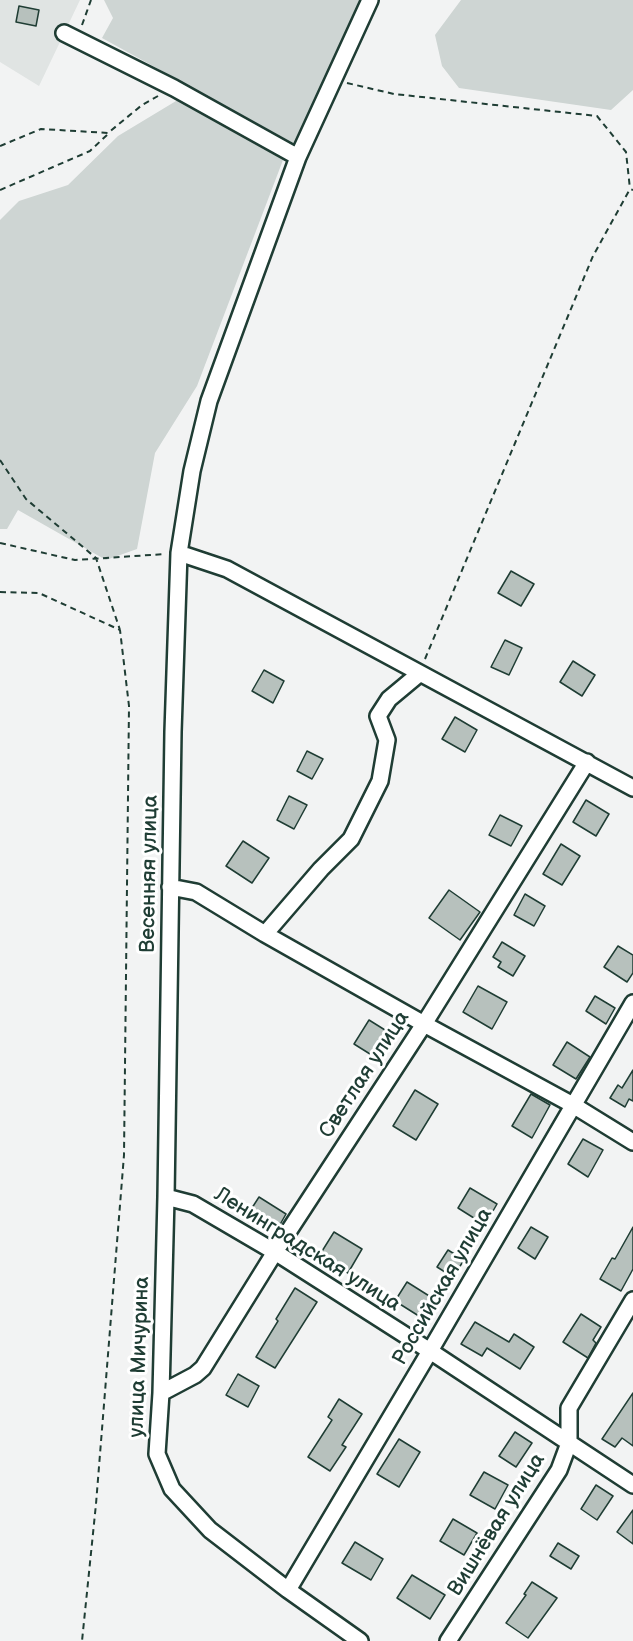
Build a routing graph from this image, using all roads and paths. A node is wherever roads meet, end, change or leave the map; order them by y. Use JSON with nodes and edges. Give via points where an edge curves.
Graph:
{"nodes":[{"id":1,"x":92,"y":0,"type":"edge"},
{"id":2,"x":370,"y":0,"type":"edge"},
{"id":3,"x":71,"y":36,"type":"joint"},
{"id":4,"x":333,"y":80,"type":"junction"},
{"id":5,"x":174,"y":88,"type":"junction"},
{"id":6,"x":108,"y":133,"type":"junction"},
{"id":7,"x":0,"y":146,"type":"edge"},
{"id":8,"x":298,"y":157,"type":"junction"},
{"id":9,"x":0,"y":190,"type":"edge"},
{"id":10,"x":632,"y":190,"type":"edge"},
{"id":11,"x":0,"y":460,"type":"edge"},
{"id":12,"x":0,"y":543,"type":"edge"},
{"id":13,"x":179,"y":553,"type":"junction"},
{"id":14,"x":96,"y":558,"type":"junction"},
{"id":15,"x":0,"y":592,"type":"edge"},
{"id":16,"x":120,"y":630,"type":"junction"},
{"id":17,"x":419,"y":674,"type":"junction"},
{"id":18,"x":587,"y":762,"type":"junction"},
{"id":19,"x":633,"y":788,"type":"edge"},
{"id":20,"x":170,"y":887,"type":"junction"},
{"id":21,"x":265,"y":934,"type":"junction"},
{"id":22,"x":633,"y":1003,"type":"edge"},
{"id":23,"x":424,"y":1024,"type":"junction"},
{"id":24,"x":573,"y":1105,"type":"junction"},
{"id":25,"x":633,"y":1142,"type":"edge"},
{"id":26,"x":166,"y":1197,"type":"junction"},
{"id":27,"x":275,"y":1252,"type":"junction"},
{"id":28,"x":633,"y":1300,"type":"edge"},
{"id":29,"x":430,"y":1351,"type":"junction"},
{"id":30,"x":161,"y":1393,"type":"junction"},
{"id":31,"x":568,"y":1443,"type":"junction"},
{"id":32,"x":633,"y":1485,"type":"edge"},
{"id":33,"x":288,"y":1590,"type":"junction"},
{"id":34,"x":82,"y":1641,"type":"edge"},
{"id":35,"x":360,"y":1641,"type":"edge"},
{"id":36,"x":448,"y":1641,"type":"edge"}],
"edges":[{"from":1,"to":3,"type":"path"},
{"from":2,"to":4,"type":"street","name":"Весенняя улица"},
{"from":3,"to":5,"type":"street"},
{"from":4,"to":8,"type":"street","name":"Весенняя улица"},
{"from":4,"to":10,"type":"path","via":[[394,94],[597,116],[626,152]]},
{"from":5,"to":6,"type":"path","via":[[142,105]]},
{"from":5,"to":8,"type":"street"},
{"from":6,"to":7,"type":"path","via":[[41,129]]},
{"from":6,"to":9,"type":"path","via":[[90,151]]},
{"from":8,"to":13,"type":"street","name":"Весенняя улица","via":[[209,401],[192,471]]},
{"from":10,"to":17,"type":"path","via":[[593,256]]},
{"from":11,"to":14,"type":"path","via":[[26,499]]},
{"from":12,"to":14,"type":"path","via":[[75,560]]},
{"from":13,"to":14,"type":"path"},
{"from":13,"to":17,"type":"street","via":[[227,569]]},
{"from":13,"to":20,"type":"street","name":"Весенняя улица"},
{"from":14,"to":16,"type":"path"},
{"from":15,"to":16,"type":"path","via":[[39,592]]},
{"from":16,"to":34,"type":"path","via":[[129,706],[124,1155]]},
{"from":17,"to":18,"type":"street"},
{"from":17,"to":21,"type":"street","via":[[389,699],[378,716],[387,740],[380,781],[351,839]]},
{"from":18,"to":19,"type":"street"},
{"from":18,"to":23,"type":"street","name":"Светлая улица"},
{"from":20,"to":21,"type":"street","via":[[196,892]]},
{"from":20,"to":26,"type":"street","name":"Весенняя улица"},
{"from":21,"to":23,"type":"street"},
{"from":22,"to":24,"type":"street","name":"Российская улица"},
{"from":23,"to":24,"type":"street"},
{"from":23,"to":27,"type":"street","name":"Светлая улица"},
{"from":24,"to":25,"type":"street"},
{"from":24,"to":29,"type":"street","name":"Российская улица"},
{"from":26,"to":27,"type":"street","name":"Ленинградская улица","via":[[193,1204]]},
{"from":26,"to":30,"type":"street","name":"улица Мичурина"},
{"from":27,"to":29,"type":"street","name":"Ленинградская улица"},
{"from":27,"to":30,"type":"street","name":"Светлая улица","via":[[203,1368]]},
{"from":28,"to":31,"type":"street","name":"Вишнёвая улица","via":[[569,1408]]},
{"from":29,"to":31,"type":"street","name":"Ленинградская улица"},
{"from":29,"to":33,"type":"street","name":"Российская улица"},
{"from":30,"to":33,"type":"street","name":"улица Мичурина","via":[[157,1454],[172,1490],[210,1530]]},
{"from":31,"to":32,"type":"street","name":"Ленинградская улица"},
{"from":31,"to":36,"type":"street","name":"Вишнёвая улица","via":[[559,1470]]},
{"from":33,"to":35,"type":"street","name":"улица Мичурина"}]}
